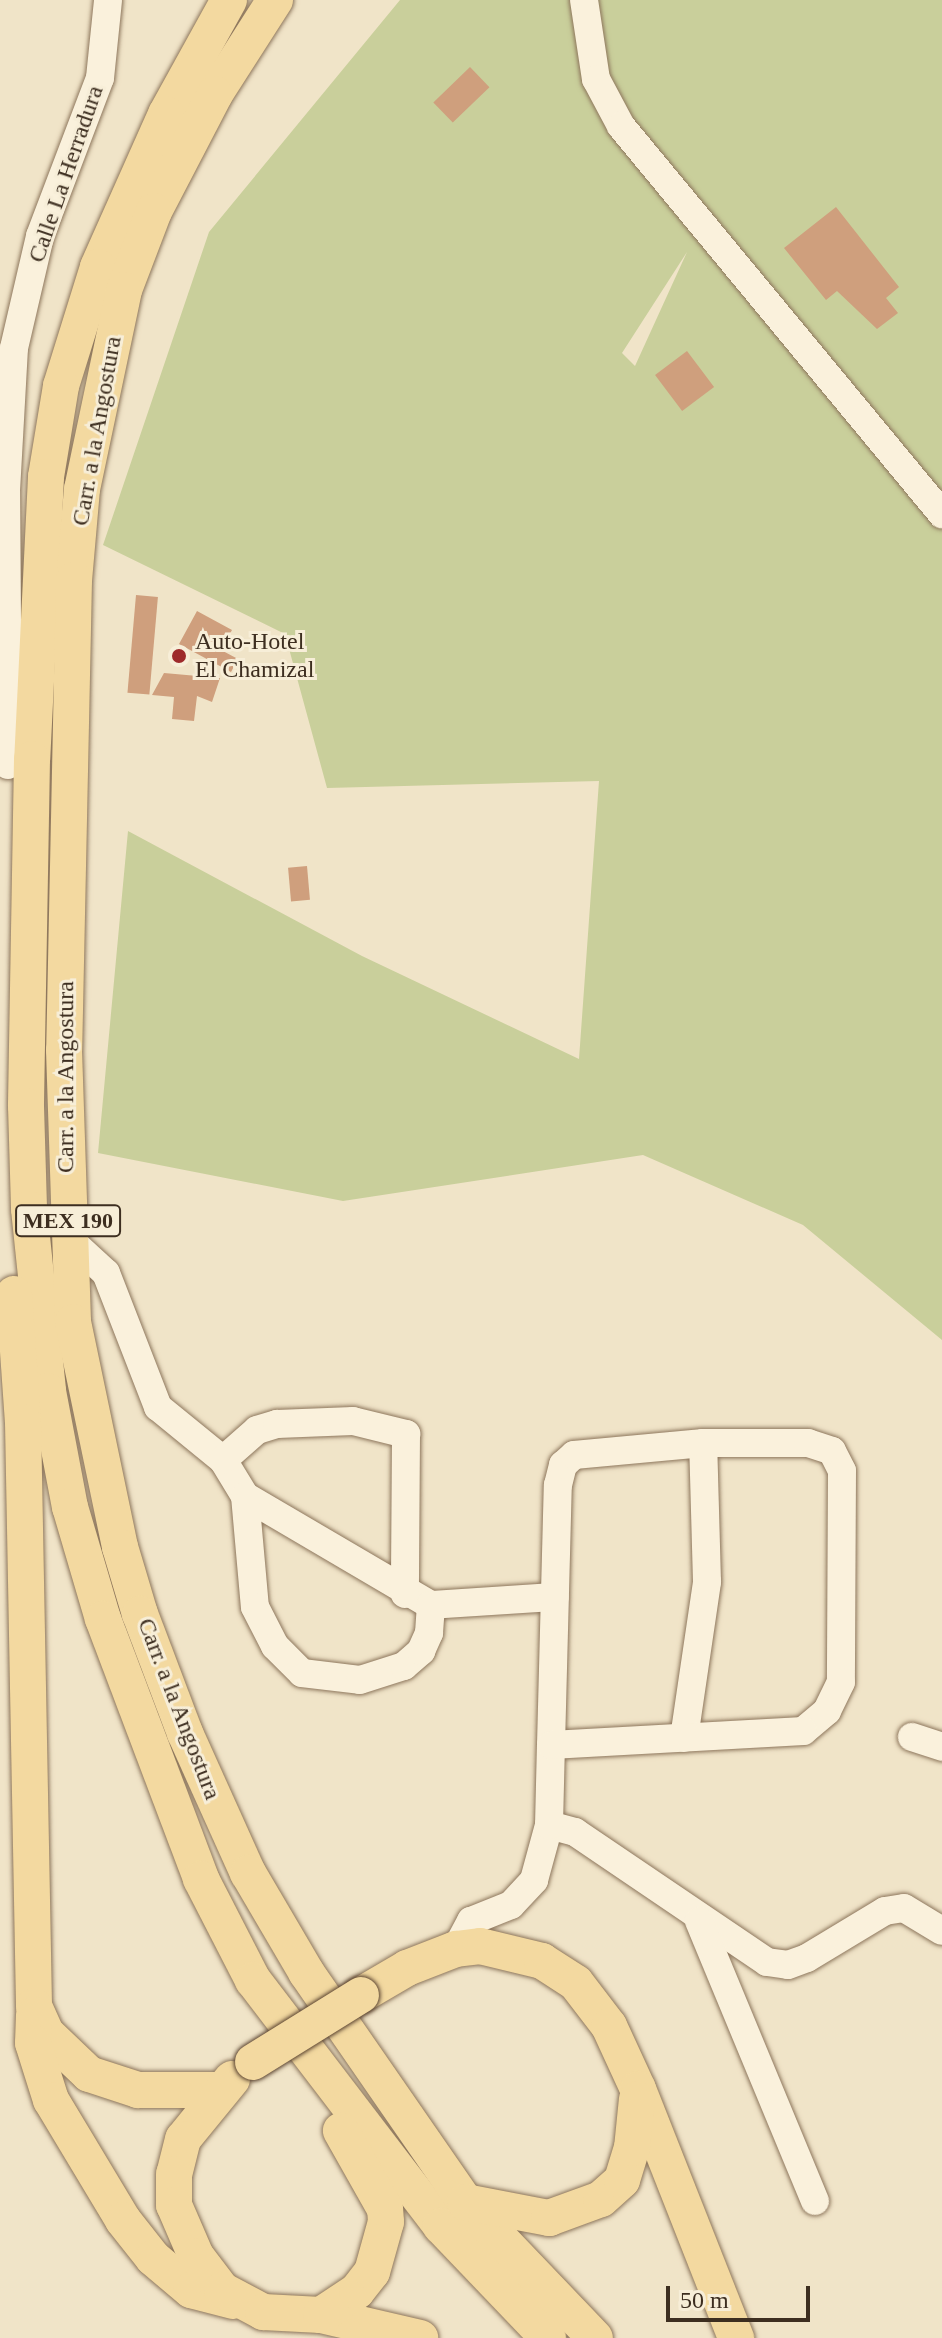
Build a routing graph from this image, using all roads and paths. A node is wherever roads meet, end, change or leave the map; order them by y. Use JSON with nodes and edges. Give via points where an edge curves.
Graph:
{"nodes":[{"id":1,"x":108,"y":0,"type":"edge"},
{"id":2,"x":229,"y":0,"type":"edge"},
{"id":3,"x":275,"y":0,"type":"edge"},
{"id":4,"x":584,"y":0,"type":"edge"},
{"id":5,"x":3,"y":491,"type":"edge"},
{"id":6,"x":942,"y":514,"type":"edge"},
{"id":7,"x":13,"y":763,"type":"edge"},
{"id":8,"x":26,"y":1106,"type":"junction"},
{"id":9,"x":69,"y":1239,"type":"junction"},
{"id":10,"x":703,"y":1443,"type":"junction"},
{"id":11,"x":223,"y":1460,"type":"junction"},
{"id":12,"x":245,"y":1496,"type":"junction"},
{"id":13,"x":555,"y":1597,"type":"junction"},
{"id":14,"x":418,"y":1599,"type":"junction"},
{"id":15,"x":912,"y":1737,"type":"dead end"},
{"id":16,"x":684,"y":1738,"type":"junction"},
{"id":17,"x":551,"y":1745,"type":"junction"},
{"id":18,"x":942,"y":1747,"type":"edge"},
{"id":19,"x":549,"y":1825,"type":"junction"},
{"id":20,"x":699,"y":1921,"type":"junction"},
{"id":21,"x":942,"y":1931,"type":"edge"},
{"id":22,"x":456,"y":1949,"type":"junction"},
{"id":23,"x":34,"y":2006,"type":"junction"},
{"id":24,"x":306,"y":2055,"type":"junction"},
{"id":25,"x":638,"y":2089,"type":"junction"},
{"id":26,"x":219,"y":2090,"type":"junction"},
{"id":27,"x":815,"y":2201,"type":"dead end"},
{"id":28,"x":465,"y":2202,"type":"junction"},
{"id":29,"x":236,"y":2302,"type":"junction"},
{"id":30,"x":321,"y":2315,"type":"junction"},
{"id":31,"x":420,"y":2338,"type":"edge"},
{"id":32,"x":548,"y":2338,"type":"edge"},
{"id":33,"x":595,"y":2338,"type":"edge"},
{"id":34,"x":736,"y":2338,"type":"edge"}],
"edges":[{"from":1,"to":5,"type":"street","name":"Calle La Herradura","via":[[100,78],[40,236],[14,348]]},
{"from":2,"to":7,"type":"main road","name":"Carr. a la Angostura","number":"MEX 190","via":[[123,205],[81,315],[61,386]]},
{"from":3,"to":9,"type":"main road","name":"Carr. a la Angostura","number":"MEX 190","via":[[215,94],[154,211],[124,290],[82,489],[74,580],[65,950]]},
{"from":4,"to":6,"type":"street","via":[[596,79],[621,126]]},
{"from":5,"to":7,"type":"street","name":"Calle La Herradura"},
{"from":7,"to":8,"type":"main road","name":"Carr. a la Angostura","number":"MEX 190"},
{"from":8,"to":23,"type":"main road","via":[[7,1177],[19,1368]]},
{"from":8,"to":24,"type":"main road","name":"Carr. a la Angostura","number":"MEX 190","via":[[29,1209],[46,1376],[70,1507],[103,1619],[201,1879],[253,1980]]},
{"from":9,"to":11,"type":"street","via":[[106,1273],[158,1407]]},
{"from":9,"to":28,"type":"main road","name":"Carr. a la Angostura","number":"MEX 190","via":[[73,1322],[120,1547],[185,1733],[248,1873],[306,1972]]},
{"from":10,"to":13,"type":"street","via":[[574,1455],[563,1465]]},
{"from":10,"to":16,"type":"street","via":[[707,1582]]},
{"from":10,"to":16,"type":"street","via":[[808,1443],[832,1451],[842,1471],[841,1682],[827,1711],[803,1731]]},
{"from":11,"to":12,"type":"street"},
{"from":11,"to":14,"type":"street","via":[[257,1430],[277,1424],[353,1421],[406,1434]]},
{"from":12,"to":14,"type":"street"},
{"from":12,"to":14,"type":"street","via":[[255,1607],[275,1646],[302,1673],[360,1680],[404,1666],[421,1651],[429,1633]]},
{"from":13,"to":14,"type":"street"},
{"from":13,"to":17,"type":"street"},
{"from":15,"to":18,"type":"street"},
{"from":16,"to":17,"type":"street"},
{"from":17,"to":19,"type":"street"},
{"from":19,"to":20,"type":"street","via":[[575,1832]]},
{"from":19,"to":22,"type":"street","via":[[534,1880],[511,1905],[471,1921]]},
{"from":20,"to":21,"type":"street","via":[[767,1962],[788,1965],[885,1911],[904,1908]]},
{"from":20,"to":27,"type":"street"},
{"from":22,"to":25,"type":"main road","via":[[505,1949],[542,1961],[576,1983],[609,2026]]},
{"from":22,"to":26,"type":"main road","bridge":true,"via":[[407,1968],[361,1995],[253,2062]]},
{"from":23,"to":26,"type":"main road","via":[[46,2033],[89,2074],[138,2090]]},
{"from":23,"to":29,"type":"main road","via":[[33,2043],[51,2100],[123,2220],[153,2258],[191,2290]]},
{"from":24,"to":30,"type":"main road","via":[[314,2091],[358,2157],[385,2209],[386,2222],[372,2272],[357,2291]]},
{"from":24,"to":32,"type":"main road","name":"Carr. a la Angostura","number":"MEX 190","via":[[441,2226]]},
{"from":25,"to":28,"type":"main road","via":[[625,2169],[601,2199],[549,2218]]},
{"from":25,"to":34,"type":"main road"},
{"from":26,"to":29,"type":"main road","via":[[183,2139],[174,2174],[174,2205],[196,2256]]},
{"from":28,"to":33,"type":"main road","name":"Carr. a la Angostura","number":"MEX 190"},
{"from":29,"to":30,"type":"main road","via":[[263,2312]]},
{"from":30,"to":31,"type":"main road"}]}
